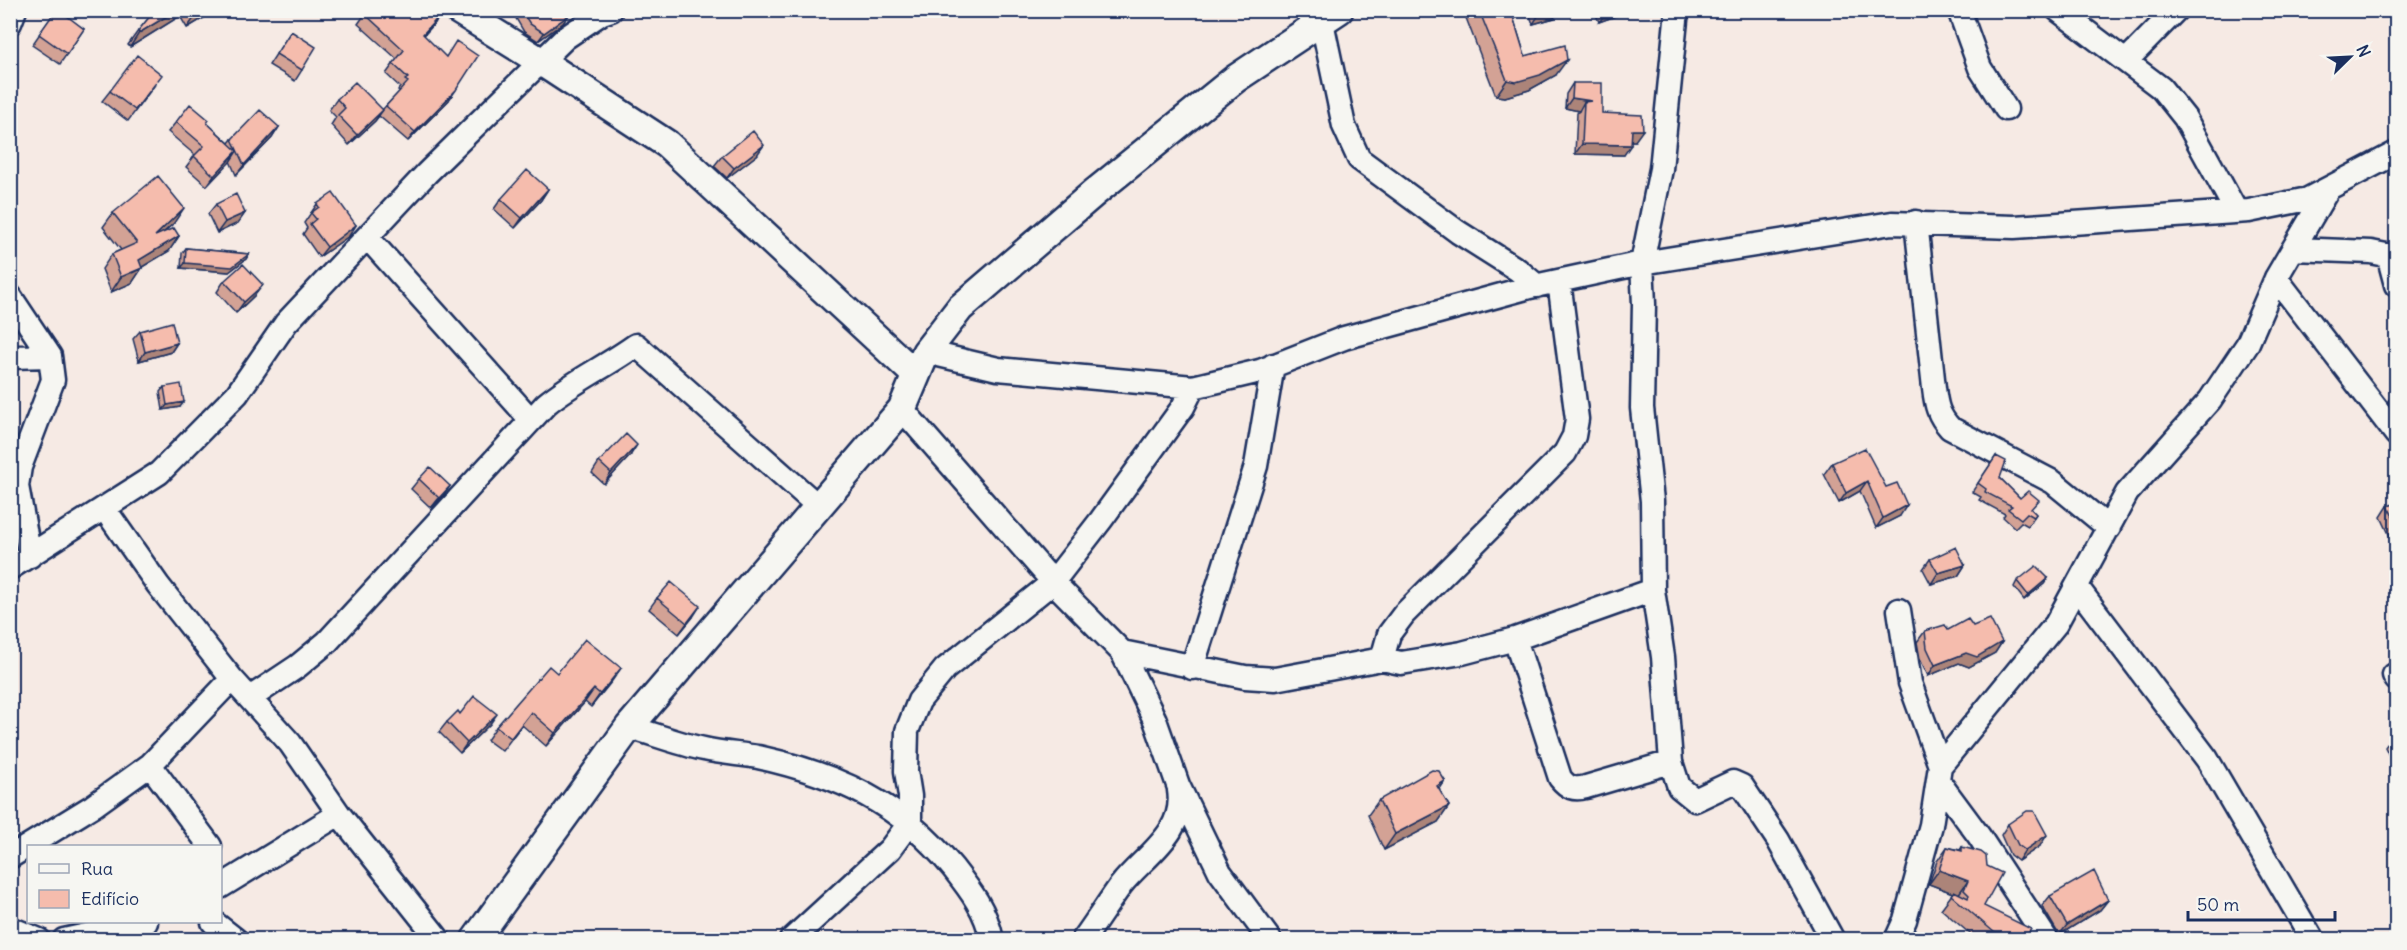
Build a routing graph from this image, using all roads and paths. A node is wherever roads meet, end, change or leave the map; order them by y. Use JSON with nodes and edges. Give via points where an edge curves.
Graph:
{"nodes":[{"id":1,"x":15,"y":10,"type":"edge"},
{"id":2,"x":458,"y":10,"type":"edge"},
{"id":3,"x":611,"y":10,"type":"edge"},
{"id":4,"x":1677,"y":10,"type":"edge"},
{"id":5,"x":1959,"y":10,"type":"edge"},
{"id":6,"x":2058,"y":10,"type":"edge"},
{"id":7,"x":2176,"y":10,"type":"edge"},
{"id":8,"x":1330,"y":16,"type":"edge"},
{"id":9,"x":10,"y":23,"type":"edge"},
{"id":10,"x":540,"y":61,"type":"junction"},
{"id":11,"x":2127,"y":61,"type":"junction"},
{"id":12,"x":2006,"y":109,"type":"dead end"},
{"id":13,"x":2397,"y":153,"type":"edge"},
{"id":14,"x":2326,"y":190,"type":"junction"},
{"id":15,"x":2236,"y":212,"type":"junction"},
{"id":16,"x":1916,"y":222,"type":"junction"},
{"id":17,"x":368,"y":237,"type":"junction"},
{"id":18,"x":2293,"y":249,"type":"junction"},
{"id":19,"x":2392,"y":256,"type":"edge"},
{"id":20,"x":1642,"y":263,"type":"junction"},
{"id":21,"x":2276,"y":278,"type":"junction"},
{"id":22,"x":1559,"y":281,"type":"junction"},
{"id":23,"x":2397,"y":285,"type":"edge"},
{"id":24,"x":1537,"y":286,"type":"junction"},
{"id":25,"x":10,"y":296,"type":"edge"},
{"id":26,"x":50,"y":356,"type":"junction"},
{"id":27,"x":10,"y":357,"type":"edge"},
{"id":28,"x":921,"y":363,"type":"junction"},
{"id":29,"x":1273,"y":365,"type":"junction"},
{"id":30,"x":1193,"y":387,"type":"junction"},
{"id":31,"x":902,"y":409,"type":"junction"},
{"id":32,"x":531,"y":420,"type":"junction"},
{"id":33,"x":2397,"y":434,"type":"edge"},
{"id":34,"x":819,"y":507,"type":"junction"},
{"id":35,"x":104,"y":508,"type":"junction"},
{"id":36,"x":2109,"y":528,"type":"junction"},
{"id":37,"x":30,"y":556,"type":"junction"},
{"id":38,"x":10,"y":568,"type":"edge"},
{"id":39,"x":1053,"y":582,"type":"junction"},
{"id":40,"x":2077,"y":587,"type":"junction"},
{"id":41,"x":1653,"y":590,"type":"junction"},
{"id":42,"x":1899,"y":610,"type":"dead end"},
{"id":43,"x":1515,"y":639,"type":"junction"},
{"id":44,"x":1122,"y":652,"type":"junction"},
{"id":45,"x":1382,"y":659,"type":"junction"},
{"id":46,"x":1192,"y":668,"type":"junction"},
{"id":47,"x":232,"y":679,"type":"junction"},
{"id":48,"x":275,"y":681,"type":"junction"},
{"id":49,"x":249,"y":698,"type":"junction"},
{"id":50,"x":267,"y":718,"type":"junction"},
{"id":51,"x":629,"y":727,"type":"junction"},
{"id":52,"x":1671,"y":762,"type":"junction"},
{"id":53,"x":150,"y":765,"type":"junction"},
{"id":54,"x":1939,"y":774,"type":"junction"},
{"id":55,"x":1178,"y":785,"type":"junction"},
{"id":56,"x":339,"y":814,"type":"junction"},
{"id":57,"x":910,"y":822,"type":"junction"},
{"id":58,"x":30,"y":845,"type":"edge"},
{"id":59,"x":209,"y":845,"type":"edge"},
{"id":60,"x":27,"y":847,"type":"edge"},
{"id":61,"x":10,"y":857,"type":"edge"},
{"id":62,"x":225,"y":876,"type":"edge"},
{"id":63,"x":137,"y":923,"type":"edge"},
{"id":64,"x":216,"y":923,"type":"edge"},
{"id":65,"x":10,"y":928,"type":"edge"},
{"id":66,"x":39,"y":939,"type":"edge"},
{"id":67,"x":64,"y":939,"type":"edge"},
{"id":68,"x":236,"y":939,"type":"edge"},
{"id":69,"x":439,"y":939,"type":"edge"},
{"id":70,"x":475,"y":939,"type":"edge"},
{"id":71,"x":791,"y":939,"type":"edge"},
{"id":72,"x":992,"y":939,"type":"edge"},
{"id":73,"x":1083,"y":939,"type":"edge"},
{"id":74,"x":1270,"y":939,"type":"edge"},
{"id":75,"x":1833,"y":939,"type":"edge"},
{"id":76,"x":1896,"y":939,"type":"edge"},
{"id":77,"x":2047,"y":939,"type":"edge"},
{"id":78,"x":2313,"y":939,"type":"edge"}],
"edges":[{"from":1,"to":9,"type":"street"},
{"from":2,"to":10,"type":"street"},
{"from":3,"to":10,"type":"street","via":[[578,28]]},
{"from":4,"to":20,"type":"street","via":[[1661,169]]},
{"from":5,"to":12,"type":"street","via":[[1980,68]]},
{"from":6,"to":11,"type":"street"},
{"from":7,"to":11,"type":"street"},
{"from":8,"to":24,"type":"street","via":[[1344,126],[1359,159]]},
{"from":8,"to":28,"type":"street","via":[[1235,79],[1094,193],[960,308]]},
{"from":10,"to":17,"type":"street"},
{"from":10,"to":28,"type":"street","via":[[667,144]]},
{"from":11,"to":15,"type":"street","via":[[2161,88],[2185,118]]},
{"from":13,"to":14,"type":"street"},
{"from":14,"to":15,"type":"street","via":[[2287,205]]},
{"from":14,"to":18,"type":"street"},
{"from":15,"to":16,"type":"street","via":[[2014,227]]},
{"from":16,"to":20,"type":"street"},
{"from":16,"to":36,"type":"street","via":[[1934,388],[1941,419],[1950,428],[2053,482]]},
{"from":17,"to":32,"type":"street"},
{"from":17,"to":35,"type":"street","via":[[286,323],[237,394],[159,473]]},
{"from":18,"to":19,"type":"street"},
{"from":18,"to":21,"type":"street"},
{"from":19,"to":23,"type":"street"},
{"from":20,"to":22,"type":"street"},
{"from":20,"to":41,"type":"street","via":[[1642,408],[1652,501]]},
{"from":21,"to":33,"type":"street"},
{"from":21,"to":36,"type":"street","via":[[2241,355],[2210,400],[2127,493]]},
{"from":22,"to":24,"type":"street"},
{"from":22,"to":45,"type":"street","via":[[1577,419],[1574,436],[1565,453],[1404,614],[1389,634]]},
{"from":24,"to":29,"type":"street","via":[[1344,338]]},
{"from":25,"to":26,"type":"street"},
{"from":26,"to":27,"type":"street"},
{"from":26,"to":37,"type":"street","via":[[53,380],[20,467],[17,486]]},
{"from":28,"to":30,"type":"street"},
{"from":28,"to":31,"type":"street"},
{"from":29,"to":30,"type":"street"},
{"from":29,"to":46,"type":"street","via":[[1256,466]]},
{"from":30,"to":39,"type":"street","via":[[1108,511]]},
{"from":31,"to":34,"type":"street"},
{"from":31,"to":39,"type":"street"},
{"from":32,"to":34,"type":"street","via":[[568,386],[638,345]]},
{"from":32,"to":48,"type":"street","via":[[327,642]]},
{"from":34,"to":51,"type":"street"},
{"from":35,"to":37,"type":"street"},
{"from":35,"to":47,"type":"street"},
{"from":36,"to":40,"type":"street"},
{"from":37,"to":38,"type":"street"},
{"from":39,"to":44,"type":"street"},
{"from":39,"to":57,"type":"street","via":[[945,669],[919,701],[907,731]]},
{"from":40,"to":54,"type":"street","via":[[2056,624]]},
{"from":40,"to":78,"type":"street","via":[[2207,759]]},
{"from":41,"to":43,"type":"street"},
{"from":41,"to":52,"type":"street"},
{"from":42,"to":54,"type":"street","via":[[1910,683]]},
{"from":43,"to":45,"type":"street","via":[[1401,663]]},
{"from":43,"to":52,"type":"street","via":[[1560,778],[1566,786],[1586,788]]},
{"from":44,"to":46,"type":"street"},
{"from":44,"to":55,"type":"street","via":[[1155,720]]},
{"from":45,"to":46,"type":"street","via":[[1275,679]]},
{"from":47,"to":49,"type":"street"},
{"from":47,"to":53,"type":"street"},
{"from":48,"to":49,"type":"street"},
{"from":48,"to":50,"type":"street"},
{"from":49,"to":50,"type":"street"},
{"from":50,"to":56,"type":"street","via":[[290,743]]},
{"from":51,"to":57,"type":"street","via":[[703,749],[758,757],[830,778],[874,798]]},
{"from":51,"to":70,"type":"street"},
{"from":52,"to":75,"type":"street","via":[[1679,787],[1695,800],[1729,783],[1742,786],[1778,840]]},
{"from":53,"to":58,"type":"street"},
{"from":53,"to":59,"type":"street"},
{"from":54,"to":76,"type":"street","via":[[1931,825],[1905,920]]},
{"from":54,"to":77,"type":"street"},
{"from":55,"to":73,"type":"street","via":[[1182,807],[1171,831],[1122,884]]},
{"from":55,"to":74,"type":"street","via":[[1220,872]]},
{"from":56,"to":62,"type":"street"},
{"from":56,"to":69,"type":"street"},
{"from":57,"to":71,"type":"street","via":[[878,861]]},
{"from":57,"to":72,"type":"street","via":[[976,897]]},
{"from":60,"to":61,"type":"street"},
{"from":63,"to":67,"type":"street"},
{"from":64,"to":68,"type":"street"},
{"from":65,"to":66,"type":"street"}]}
